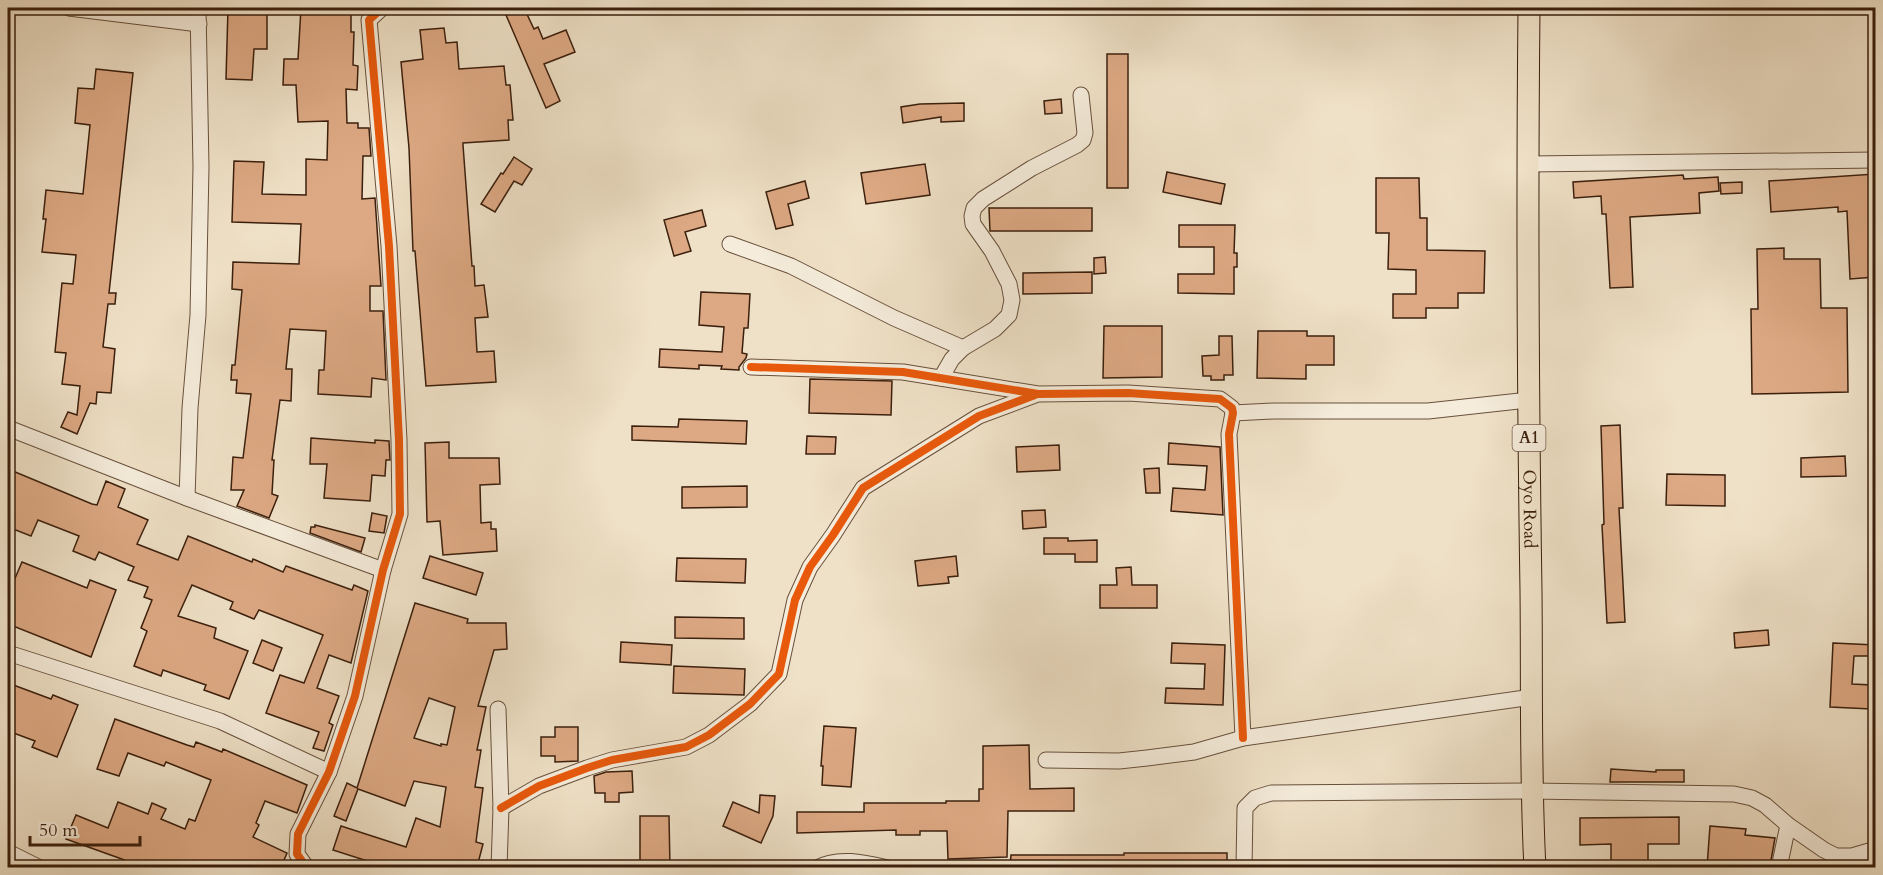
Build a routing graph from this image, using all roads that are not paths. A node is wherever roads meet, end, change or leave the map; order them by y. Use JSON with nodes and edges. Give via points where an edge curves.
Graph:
{"nodes":[{"id":1,"x":69,"y":8,"type":"edge"},
{"id":2,"x":198,"y":8,"type":"edge"},
{"id":3,"x":382,"y":8,"type":"edge"},
{"id":4,"x":1529,"y":8,"type":"edge"},
{"id":5,"x":368,"y":14,"type":"edge"},
{"id":6,"x":199,"y":24,"type":"junction"},
{"id":7,"x":1081,"y":95,"type":"dead end"},
{"id":8,"x":1875,"y":160,"type":"edge"},
{"id":9,"x":1528,"y":164,"type":"junction"},
{"id":10,"x":729,"y":244,"type":"dead end"},
{"id":11,"x":963,"y":348,"type":"junction"},
{"id":12,"x":751,"y":367,"type":"dead end"},
{"id":13,"x":941,"y":378,"type":"junction"},
{"id":14,"x":1038,"y":394,"type":"junction"},
{"id":15,"x":1528,"y":400,"type":"junction"},
{"id":16,"x":1233,"y":413,"type":"junction"},
{"id":17,"x":8,"y":428,"type":"edge"},
{"id":18,"x":187,"y":498,"type":"junction"},
{"id":19,"x":383,"y":570,"type":"junction"},
{"id":20,"x":8,"y":653,"type":"edge"},
{"id":21,"x":1532,"y":697,"type":"junction"},
{"id":22,"x":498,"y":709,"type":"dead end"},
{"id":23,"x":1243,"y":738,"type":"junction"},
{"id":24,"x":1046,"y":760,"type":"dead end"},
{"id":25,"x":329,"y":772,"type":"junction"},
{"id":26,"x":1530,"y":791,"type":"junction"},
{"id":27,"x":501,"y":808,"type":"junction"},
{"id":28,"x":1788,"y":825,"type":"junction"},
{"id":29,"x":1875,"y":849,"type":"edge"},
{"id":30,"x":8,"y":852,"type":"edge"},
{"id":31,"x":294,"y":861,"type":"edge"},
{"id":32,"x":40,"y":867,"type":"edge"},
{"id":33,"x":307,"y":867,"type":"edge"},
{"id":34,"x":499,"y":867,"type":"edge"},
{"id":35,"x":817,"y":867,"type":"edge"},
{"id":36,"x":888,"y":867,"type":"edge"},
{"id":37,"x":1244,"y":867,"type":"edge"},
{"id":38,"x":1535,"y":867,"type":"edge"},
{"id":39,"x":1779,"y":867,"type":"edge"}],
"edges":[{"from":1,"to":6,"type":"street"},
{"from":2,"to":6,"type":"street"},
{"from":3,"to":5,"type":"street"},
{"from":4,"to":9,"type":"highway","name":"Oyo Road","number":"A1"},
{"from":5,"to":19,"type":"street","via":[[389,246],[399,440],[400,514]]},
{"from":6,"to":18,"type":"street","via":[[198,315]]},
{"from":7,"to":11,"type":"street","via":[[1083,140],[974,207],[973,224],[1010,284],[1012,300],[1009,315],[996,329]]},
{"from":8,"to":9,"type":"street"},
{"from":9,"to":15,"type":"highway","name":"Oyo Road","number":"A1"},
{"from":10,"to":11,"type":"street","via":[[791,266]]},
{"from":11,"to":13,"type":"street"},
{"from":12,"to":13,"type":"street","via":[[903,372]]},
{"from":13,"to":14,"type":"street"},
{"from":14,"to":16,"type":"street","via":[[1128,393],[1220,399]]},
{"from":14,"to":27,"type":"street","via":[[980,416],[863,488],[810,567],[795,600],[779,674],[750,704],[710,735],[686,747],[604,762],[539,786]]},
{"from":15,"to":16,"type":"street","via":[[1428,411]]},
{"from":15,"to":21,"type":"highway","name":"Oyo Road","number":"A1"},
{"from":16,"to":23,"type":"street","via":[[1229,434]]},
{"from":17,"to":18,"type":"street"},
{"from":18,"to":19,"type":"street"},
{"from":19,"to":25,"type":"street","via":[[355,696]]},
{"from":20,"to":25,"type":"street","via":[[220,722]]},
{"from":21,"to":23,"type":"street"},
{"from":21,"to":26,"type":"highway","name":"Oyo Road","number":"A1"},
{"from":22,"to":27,"type":"street"},
{"from":23,"to":24,"type":"street","via":[[1194,752],[1138,759]]},
{"from":25,"to":31,"type":"street","via":[[298,834]]},
{"from":26,"to":28,"type":"street","via":[[1734,794],[1765,805]]},
{"from":26,"to":37,"type":"street","via":[[1271,793],[1255,798],[1245,808]]},
{"from":26,"to":38,"type":"highway","name":"Oyo Road","number":"A1"},
{"from":27,"to":34,"type":"street"},
{"from":28,"to":29,"type":"street","via":[[1836,856]]},
{"from":28,"to":39,"type":"street"},
{"from":30,"to":32,"type":"street"},
{"from":31,"to":33,"type":"street"},
{"from":35,"to":36,"type":"street","via":[[859,861]]}]}
